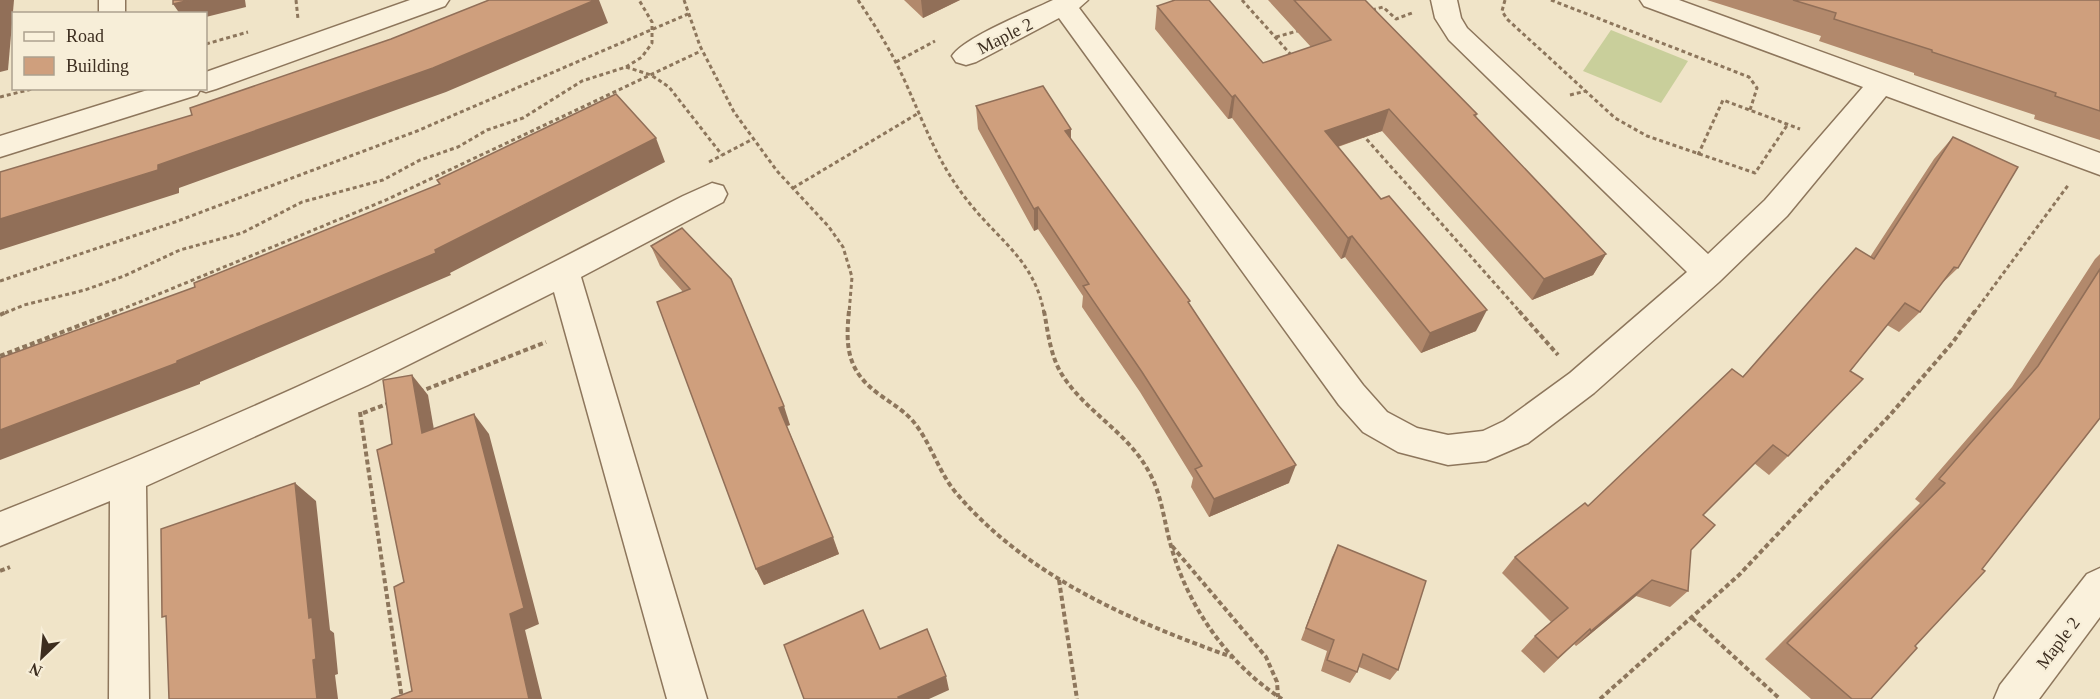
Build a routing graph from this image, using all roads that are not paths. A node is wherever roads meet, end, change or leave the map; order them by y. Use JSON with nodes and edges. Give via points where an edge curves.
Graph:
{"nodes":[{"id":1,"x":436,"y":0,"type":"edge"},
{"id":2,"x":1653,"y":0,"type":"edge"},
{"id":3,"x":1443,"y":1,"type":"edge"},
{"id":4,"x":1070,"y":3,"type":"edge"},
{"id":5,"x":966,"y":56,"type":"dead end"},
{"id":6,"x":207,"y":82,"type":"edge"},
{"id":7,"x":1881,"y":84,"type":"junction"},
{"id":8,"x":181,"y":90,"type":"edge"},
{"id":9,"x":0,"y":147,"type":"edge"},
{"id":10,"x":2093,"y":162,"type":"edge"},
{"id":11,"x":712,"y":194,"type":"dead end"},
{"id":12,"x":564,"y":272,"type":"junction"},
{"id":13,"x":1708,"y":273,"type":"junction"},
{"id":14,"x":128,"y":477,"type":"junction"},
{"id":15,"x":0,"y":529,"type":"edge"},
{"id":16,"x":2100,"y":586,"type":"edge"},
{"id":17,"x":129,"y":699,"type":"edge"},
{"id":18,"x":687,"y":699,"type":"edge"},
{"id":19,"x":2014,"y":699,"type":"edge"}],
"edges":[{"from":1,"to":6,"type":"street"},
{"from":2,"to":7,"type":"street"},
{"from":3,"to":13,"type":"street","via":[[1458,34]]},
{"from":4,"to":5,"type":"street","name":"Maple 2"},
{"from":4,"to":13,"type":"street","via":[[1351,395],[1375,422],[1410,441],[1449,450],[1486,446],[1516,432],[1582,383]]},
{"from":7,"to":10,"type":"street"},
{"from":7,"to":13,"type":"street","via":[[1776,208]]},
{"from":8,"to":9,"type":"street"},
{"from":11,"to":12,"type":"street"},
{"from":12,"to":14,"type":"street","via":[[355,375]]},
{"from":12,"to":18,"type":"street"},
{"from":14,"to":15,"type":"street"},
{"from":14,"to":17,"type":"street"},
{"from":16,"to":19,"type":"street","name":"Maple 2"}]}
